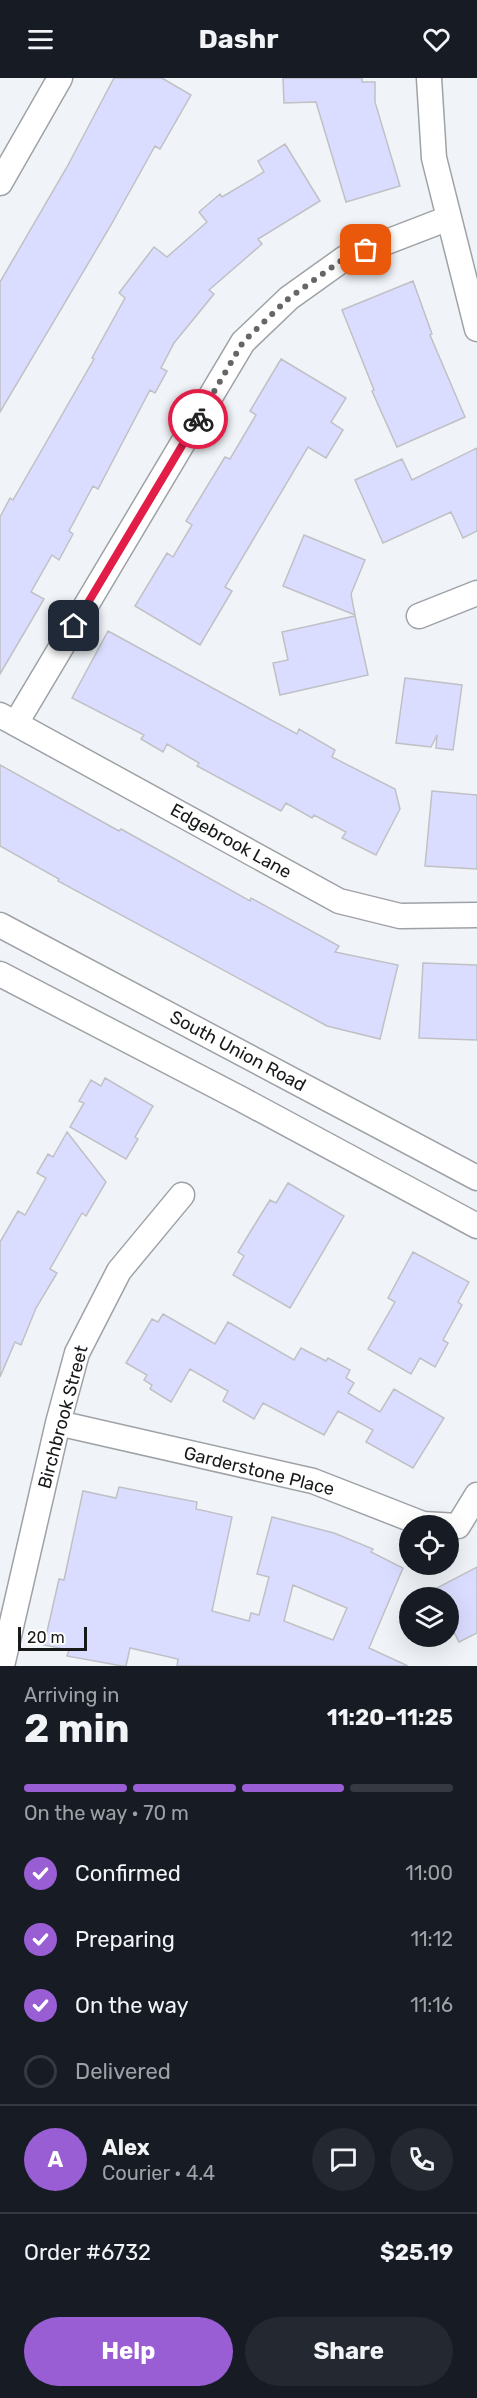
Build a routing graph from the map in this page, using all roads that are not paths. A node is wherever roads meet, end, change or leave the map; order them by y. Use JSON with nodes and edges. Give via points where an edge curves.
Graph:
{"nodes":[{"id":1,"x":60,"y":78,"type":"edge"},
{"id":2,"x":429,"y":78,"type":"edge"},
{"id":3,"x":0,"y":183,"type":"edge"},
{"id":4,"x":449,"y":218,"type":"junction"},
{"id":5,"x":477,"y":329,"type":"edge"},
{"id":6,"x":477,"y":593,"type":"edge"},
{"id":7,"x":419,"y":616,"type":"dead end"},
{"id":8,"x":8,"y":719,"type":"edge"},
{"id":9,"x":477,"y":915,"type":"edge"},
{"id":10,"x":0,"y":925,"type":"edge"},
{"id":11,"x":0,"y":974,"type":"edge"},
{"id":12,"x":477,"y":1178,"type":"edge"},
{"id":13,"x":182,"y":1194,"type":"dead end"},
{"id":14,"x":477,"y":1226,"type":"edge"},
{"id":15,"x":58,"y":1423,"type":"junction"},
{"id":16,"x":477,"y":1496,"type":"edge"},
{"id":17,"x":2,"y":1666,"type":"edge"}],
"edges":[{"from":1,"to":3,"type":"street"},
{"from":2,"to":4,"type":"street","via":[[434,158]]},
{"from":4,"to":5,"type":"street"},
{"from":4,"to":8,"type":"street","via":[[345,258],[289,298],[243,342]]},
{"from":6,"to":7,"type":"street"},
{"from":8,"to":9,"type":"street","name":"Edgebrook Lane","via":[[339,901],[400,916]]},
{"from":10,"to":12,"type":"street","name":"South Union Road"},
{"from":11,"to":14,"type":"street"},
{"from":13,"to":15,"type":"street","name":"Birchbrook Street","via":[[118,1271],[77,1353]]},
{"from":15,"to":16,"type":"street","name":"Garderstone Place","via":[[313,1481],[423,1524],[458,1526]]},
{"from":15,"to":17,"type":"street","name":"Birchbrook Street"}]}
